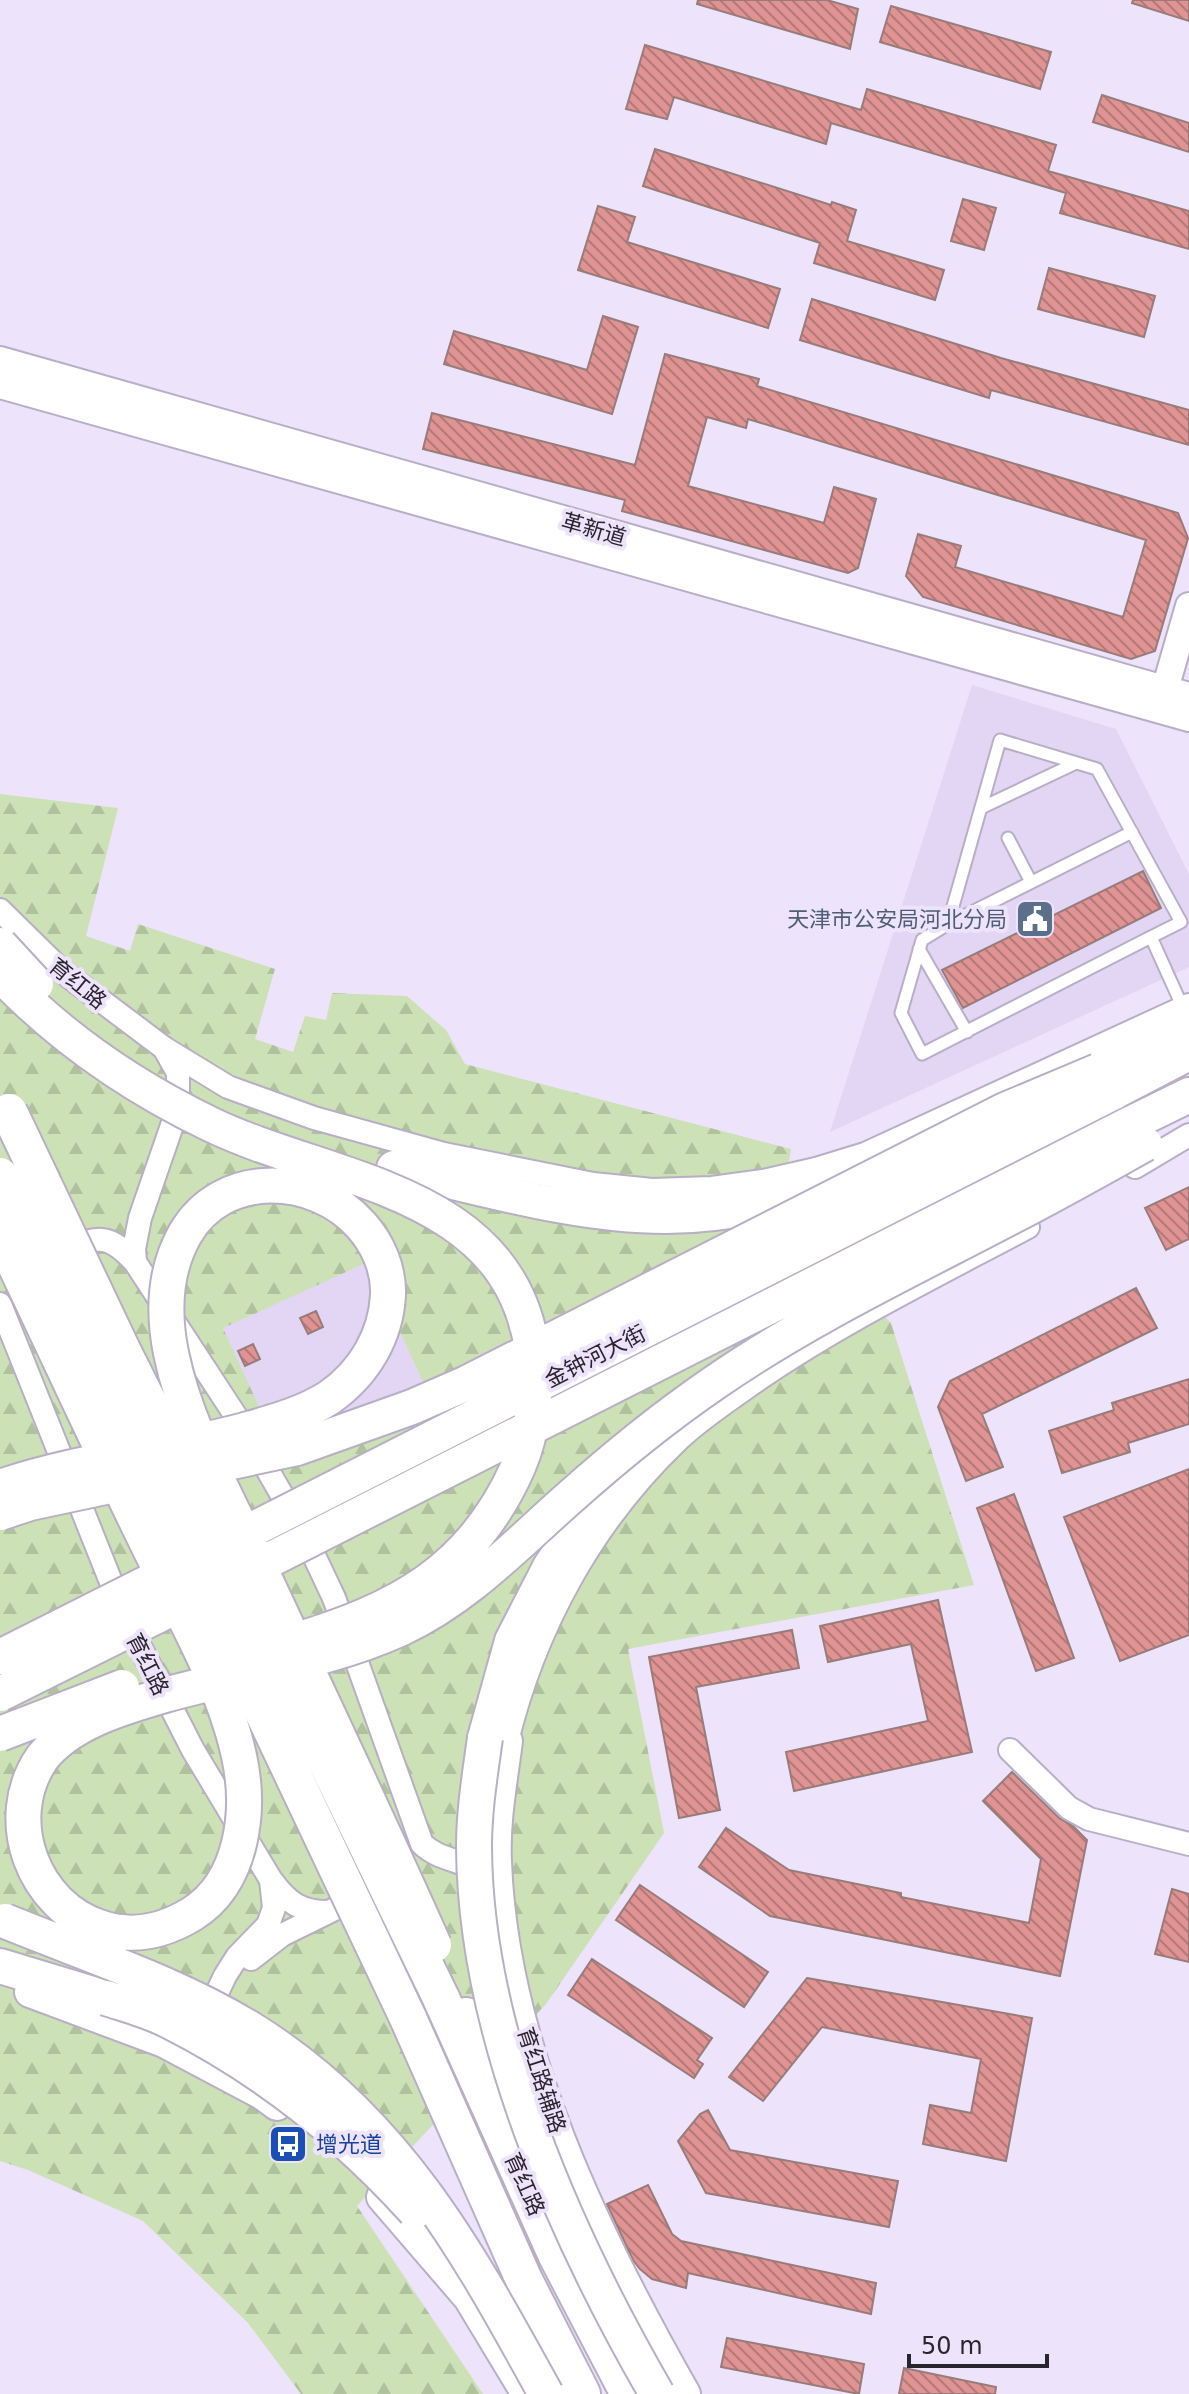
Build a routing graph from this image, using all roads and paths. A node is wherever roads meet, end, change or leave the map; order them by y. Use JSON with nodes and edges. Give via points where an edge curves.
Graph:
{"nodes":[{"id":1,"x":0,"y":360,"type":"edge"},
{"id":2,"x":0,"y":385,"type":"edge"},
{"id":3,"x":1189,"y":606,"type":"edge"},
{"id":4,"x":1179,"y":699,"type":"edge"},
{"id":5,"x":1076,"y":763,"type":"junction"},
{"id":6,"x":981,"y":808,"type":"junction"},
{"id":7,"x":1132,"y":832,"type":"junction"},
{"id":8,"x":1008,"y":838,"type":"dead end"},
{"id":9,"x":1031,"y":882,"type":"junction"},
{"id":10,"x":0,"y":910,"type":"edge"},
{"id":11,"x":948,"y":924,"type":"junction"},
{"id":12,"x":1151,"y":937,"type":"junction"},
{"id":13,"x":0,"y":945,"type":"edge"},
{"id":14,"x":919,"y":949,"type":"junction"},
{"id":15,"x":0,"y":974,"type":"edge"},
{"id":16,"x":1181,"y":1015,"type":"edge"},
{"id":17,"x":967,"y":1032,"type":"junction"},
{"id":18,"x":164,"y":1048,"type":"junction"},
{"id":19,"x":1189,"y":1053,"type":"edge"},
{"id":20,"x":1106,"y":1081,"type":"junction"},
{"id":21,"x":221,"y":1084,"type":"junction"},
{"id":22,"x":0,"y":1093,"type":"edge"},
{"id":23,"x":1189,"y":1095,"type":"edge"},
{"id":24,"x":179,"y":1097,"type":"junction"},
{"id":25,"x":1189,"y":1118,"type":"edge"},
{"id":26,"x":1137,"y":1134,"type":"junction"},
{"id":27,"x":1189,"y":1135,"type":"edge"},
{"id":28,"x":918,"y":1155,"type":"junction"},
{"id":29,"x":0,"y":1176,"type":"edge"},
{"id":30,"x":0,"y":1234,"type":"edge"},
{"id":31,"x":97,"y":1237,"type":"junction"},
{"id":32,"x":135,"y":1262,"type":"junction"},
{"id":33,"x":3,"y":1276,"type":"edge"},
{"id":34,"x":0,"y":1304,"type":"edge"},
{"id":35,"x":715,"y":1382,"type":"junction"},
{"id":36,"x":0,"y":1487,"type":"edge"},
{"id":37,"x":0,"y":1513,"type":"edge"},
{"id":38,"x":0,"y":1657,"type":"edge"},
{"id":39,"x":0,"y":1694,"type":"edge"},
{"id":40,"x":0,"y":1734,"type":"edge"},
{"id":41,"x":507,"y":1741,"type":"joint"},
{"id":42,"x":1010,"y":1750,"type":"dead end"},
{"id":43,"x":410,"y":1818,"type":"junction"},
{"id":44,"x":1189,"y":1844,"type":"edge"},
{"id":45,"x":487,"y":1859,"type":"junction"},
{"id":46,"x":271,"y":1880,"type":"junction"},
{"id":47,"x":394,"y":1880,"type":"junction"},
{"id":48,"x":328,"y":1912,"type":"junction"},
{"id":49,"x":0,"y":1919,"type":"edge"},
{"id":50,"x":0,"y":1966,"type":"edge"},
{"id":51,"x":0,"y":1984,"type":"edge"},
{"id":52,"x":30,"y":1992,"type":"joint"},
{"id":53,"x":215,"y":2000,"type":"junction"},
{"id":54,"x":137,"y":2030,"type":"junction"},
{"id":55,"x":233,"y":2079,"type":"junction"},
{"id":56,"x":549,"y":2178,"type":"junction"},
{"id":57,"x":527,"y":2394,"type":"edge"},
{"id":58,"x":546,"y":2394,"type":"edge"},
{"id":59,"x":582,"y":2394,"type":"edge"},
{"id":60,"x":629,"y":2394,"type":"edge"},
{"id":61,"x":657,"y":2394,"type":"edge"},
{"id":62,"x":685,"y":2394,"type":"edge"}],
"edges":[{"from":1,"to":4,"type":"street","name":"革新道"},
{"from":2,"to":4,"type":"street","name":"革新道"},
{"from":3,"to":4,"type":"street"},
{"from":5,"to":6,"type":"lane"},
{"from":5,"to":6,"type":"lane","via":[[1000,740]]},
{"from":5,"to":7,"type":"lane","via":[[1097,769]]},
{"from":6,"to":11,"type":"lane"},
{"from":7,"to":9,"type":"lane"},
{"from":7,"to":12,"type":"lane","via":[[1181,922]]},
{"from":8,"to":9,"type":"lane"},
{"from":9,"to":11,"type":"lane"},
{"from":10,"to":18,"type":"street","name":"育红路","via":[[63,972]]},
{"from":11,"to":14,"type":"lane","via":[[922,940]]},
{"from":12,"to":16,"type":"lane"},
{"from":12,"to":17,"type":"lane"},
{"from":13,"to":28,"type":"main road","bridge":true,"via":[[85,1028],[141,1070],[205,1105],[263,1130],[425,1175],[548,1203],[667,1216],[753,1208]]},
{"from":14,"to":17,"type":"lane"},
{"from":14,"to":17,"type":"lane","via":[[901,1013],[922,1054]]},
{"from":15,"to":40,"type":"main road","bridge":true,"via":[[63,1033],[152,1094],[249,1141],[401,1194],[457,1224],[513,1290],[530,1338],[535,1376],[527,1439],[505,1494],[467,1547],[411,1594],[314,1635],[108,1690]]},
{"from":16,"to":20,"type":"main road"},
{"from":16,"to":21,"type":"street","name":"育红路","via":[[865,1154],[763,1181],[712,1188],[652,1190],[593,1184],[444,1154]]},
{"from":18,"to":21,"type":"street","name":"育红路"},
{"from":18,"to":24,"type":"street","via":[[178,1073]]},
{"from":19,"to":20,"type":"main road","name":"金钟河大街"},
{"from":20,"to":28,"type":"main road","bridge":true,"via":[[1005,1110]]},
{"from":20,"to":38,"type":"main road","name":"金钟河大街","bridge":true},
{"from":21,"to":24,"type":"street","via":[[190,1087]]},
{"from":22,"to":60,"type":"highway","name":"育红路","bridge":true,"via":[[434,1984],[557,2256]]},
{"from":23,"to":26,"type":"main road","name":"金钟河大街"},
{"from":24,"to":31,"type":"street","via":[[160,1129],[132,1211]]},
{"from":24,"to":32,"type":"street","via":[[140,1218]]},
{"from":25,"to":26,"type":"main road"},
{"from":26,"to":35,"type":"main road","bridge":true,"via":[[801,1326]]},
{"from":26,"to":39,"type":"main road","name":"金钟河大街","bridge":true},
{"from":27,"to":41,"type":"street","via":[[868,1312],[778,1366],[680,1438],[616,1508],[577,1566],[523,1681]]},
{"from":28,"to":37,"type":"main road","bridge":true,"via":[[412,1407],[297,1448],[95,1488]]},
{"from":29,"to":59,"type":"highway","name":"育红路","bridge":true,"via":[[201,1581],[408,2018],[524,2280]]},
{"from":30,"to":35,"type":"main road","bridge":true,"via":[[111,1469],[207,1666],[213,1680],[220,1694],[240,1760],[242,1826],[237,1852],[218,1890],[201,1908],[168,1927],[112,1931],[57,1902],[26,1852],[23,1802],[34,1771],[56,1743],[137,1703],[151,1699],[166,1695],[180,1691],[209,1683],[223,1679],[369,1642],[442,1606],[627,1447]]},
{"from":31,"to":32,"type":"street","via":[[118,1245]]},
{"from":31,"to":33,"type":"street"},
{"from":32,"to":43,"type":"street","via":[[241,1424],[301,1528],[334,1598]]},
{"from":34,"to":46,"type":"street","name":"育红路","via":[[125,1617],[193,1750]]},
{"from":35,"to":56,"type":"main road","bridge":true,"via":[[635,1457],[550,1567],[512,1641],[485,1738],[474,1846],[483,1943],[498,2018]]},
{"from":36,"to":56,"type":"main road","bridge":true,"via":[[79,1466],[176,1446],[190,1443],[204,1440],[218,1437],[327,1399],[359,1371],[386,1316],[387,1277],[370,1236],[344,1208],[302,1188],[272,1185],[231,1194],[195,1220],[170,1268],[166,1319],[172,1359],[196,1430],[203,1444],[264,1577],[368,1797],[455,1993]]},
{"from":41,"to":45,"type":"main road","name":"育红路辅路"},
{"from":42,"to":44,"type":"street","via":[[1069,1808],[1089,1819]]},
{"from":43,"to":45,"type":"street","via":[[422,1844],[442,1859]]},
{"from":43,"to":47,"type":"street","via":[[407,1856]]},
{"from":45,"to":47,"type":"street"},
{"from":45,"to":62,"type":"main road","name":"育红路辅路","via":[[499,1897],[518,2009],[567,2154],[615,2266]]},
{"from":46,"to":48,"type":"street","name":"育红路","via":[[293,1906]]},
{"from":46,"to":53,"type":"street","via":[[274,1908],[268,1925],[237,1957]]},
{"from":47,"to":48,"type":"street"},
{"from":48,"to":53,"type":"street","via":[[282,1935],[239,1971]]},
{"from":49,"to":58,"type":"main road","bridge":true,"via":[[226,2015],[343,2098],[410,2173],[455,2236]]},
{"from":50,"to":58,"type":"main road","bridge":true,"via":[[167,2019],[283,2089],[413,2209],[463,2268]]},
{"from":51,"to":52,"type":"street"},
{"from":52,"to":54,"type":"main road"},
{"from":53,"to":54,"type":"street","via":[[164,2029]]},
{"from":53,"to":55,"type":"street","via":[[211,2037],[216,2056]]},
{"from":54,"to":55,"type":"main road"},
{"from":55,"to":57,"type":"main road","via":[[321,2139],[398,2213],[469,2298]]},
{"from":56,"to":61,"type":"main road","bridge":true,"via":[[579,2247]]}]}
